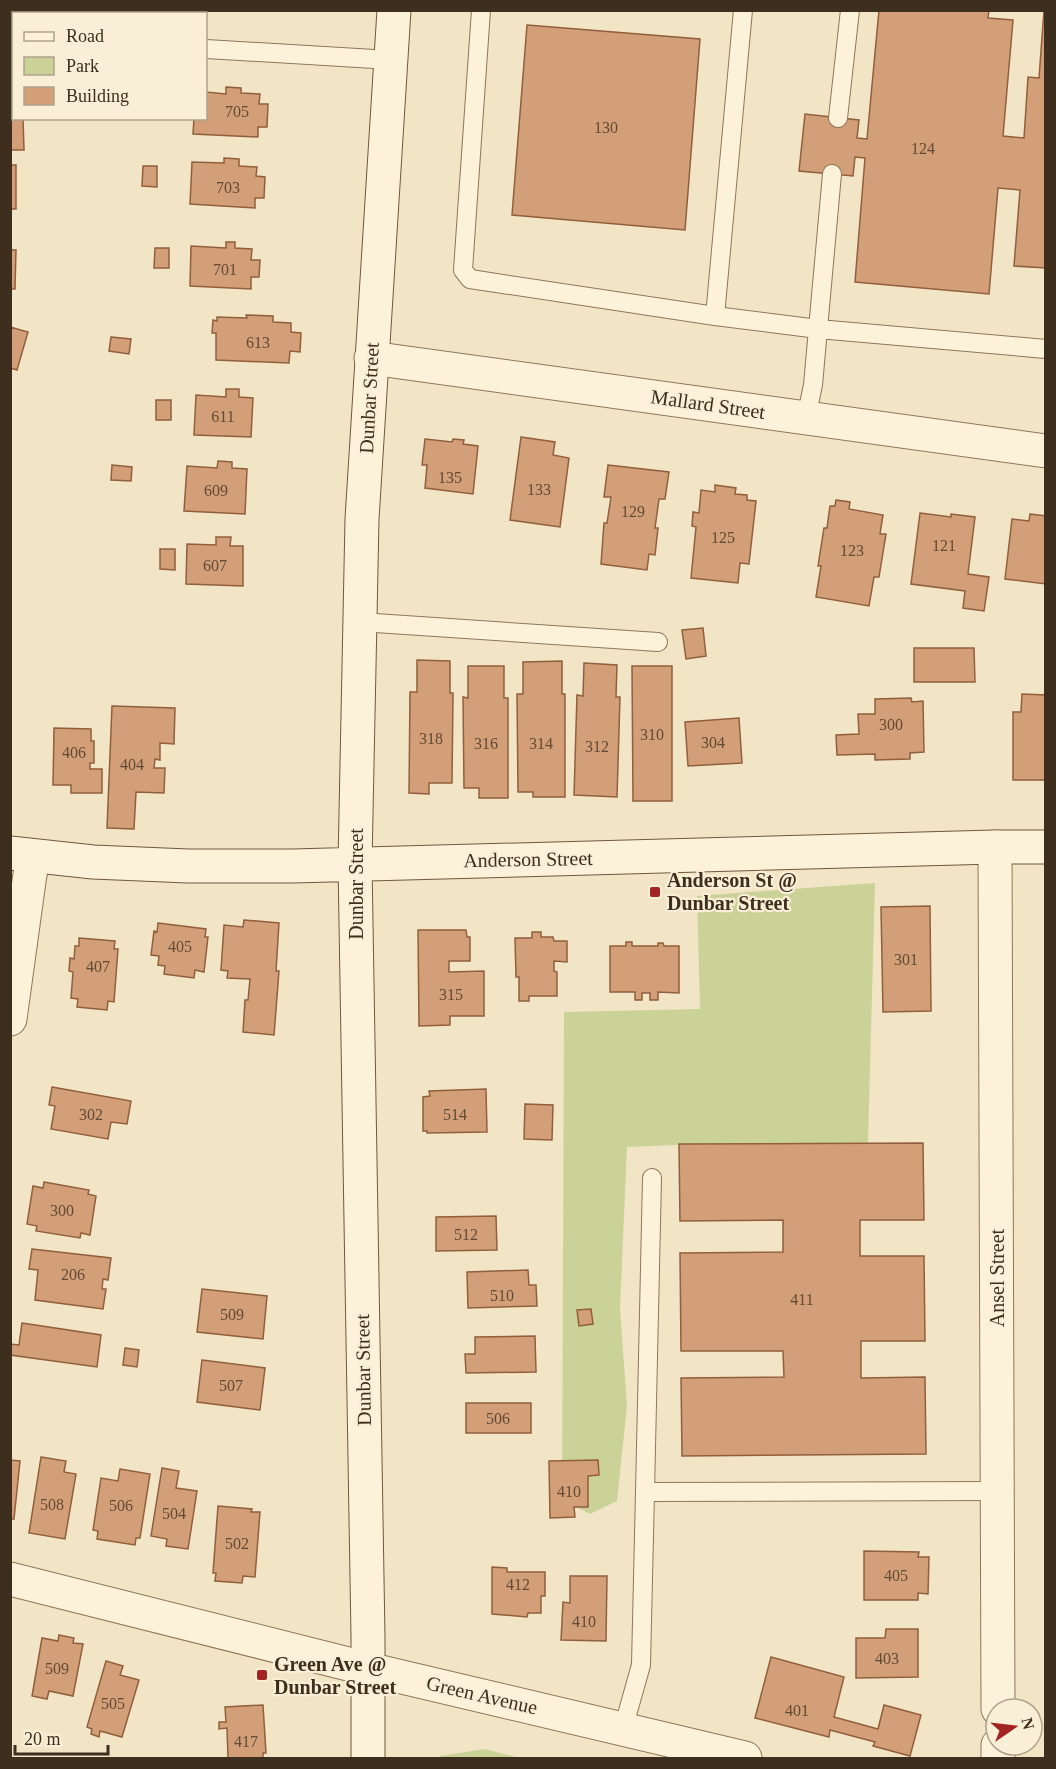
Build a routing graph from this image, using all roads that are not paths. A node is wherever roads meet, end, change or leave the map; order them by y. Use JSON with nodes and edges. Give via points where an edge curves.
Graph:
{"nodes":[{"id":1,"x":394,"y":10,"type":"edge"},
{"id":2,"x":481,"y":10,"type":"edge"},
{"id":3,"x":743,"y":10,"type":"edge"},
{"id":4,"x":850,"y":10,"type":"edge"},
{"id":5,"x":207,"y":49,"type":"edge"},
{"id":6,"x":391,"y":60,"type":"junction"},
{"id":7,"x":838,"y":118,"type":"dead end"},
{"id":8,"x":832,"y":174,"type":"dead end"},
{"id":9,"x":715,"y":316,"type":"junction"},
{"id":10,"x":818,"y":329,"type":"junction"},
{"id":11,"x":1046,"y":349,"type":"edge"},
{"id":12,"x":371,"y":358,"type":"junction"},
{"id":13,"x":806,"y":418,"type":"junction"},
{"id":14,"x":1046,"y":451,"type":"edge"},
{"id":15,"x":360,"y":622,"type":"junction"},
{"id":16,"x":658,"y":642,"type":"dead end"},
{"id":17,"x":995,"y":847,"type":"junction"},
{"id":18,"x":1046,"y":847,"type":"edge"},
{"id":19,"x":22,"y":854,"type":"edge"},
{"id":20,"x":355,"y":863,"type":"junction"},
{"id":21,"x":10,"y":1019,"type":"edge"},
{"id":22,"x":652,"y":1178,"type":"dead end"},
{"id":23,"x":997,"y":1491,"type":"junction"},
{"id":24,"x":645,"y":1492,"type":"junction"},
{"id":25,"x":10,"y":1579,"type":"edge"},
{"id":26,"x":368,"y":1669,"type":"junction"},
{"id":27,"x":998,"y":1697,"type":"edge"},
{"id":28,"x":623,"y":1729,"type":"junction"},
{"id":29,"x":368,"y":1758,"type":"edge"},
{"id":30,"x":745,"y":1758,"type":"edge"}],
"edges":[{"from":1,"to":6,"type":"street","name":"Dunbar Street"},
{"from":2,"to":9,"type":"lane","via":[[463,270],[470,279]]},
{"from":3,"to":9,"type":"lane"},
{"from":4,"to":7,"type":"lane"},
{"from":5,"to":6,"type":"lane"},
{"from":6,"to":12,"type":"street","name":"Dunbar Street"},
{"from":8,"to":10,"type":"lane"},
{"from":9,"to":10,"type":"lane"},
{"from":10,"to":11,"type":"lane"},
{"from":10,"to":13,"type":"lane"},
{"from":12,"to":13,"type":"street","name":"Mallard Street"},
{"from":12,"to":15,"type":"street","name":"Dunbar Street"},
{"from":13,"to":14,"type":"street","name":"Mallard Street"},
{"from":15,"to":16,"type":"lane"},
{"from":15,"to":20,"type":"street","name":"Dunbar Street"},
{"from":17,"to":18,"type":"street","name":"Anderson Street"},
{"from":17,"to":20,"type":"street","name":"Anderson Street"},
{"from":17,"to":23,"type":"street","name":"Ansel Street"},
{"from":19,"to":20,"type":"street","name":"Anderson Street","via":[[188,866]]},
{"from":19,"to":21,"type":"street"},
{"from":20,"to":26,"type":"street","name":"Dunbar Street"},
{"from":22,"to":24,"type":"lane"},
{"from":23,"to":24,"type":"lane"},
{"from":23,"to":27,"type":"street","name":"Ansel Street"},
{"from":24,"to":28,"type":"lane","via":[[641,1665]]},
{"from":25,"to":26,"type":"street","name":"Green Avenue"},
{"from":26,"to":28,"type":"street","name":"Green Avenue"},
{"from":26,"to":29,"type":"street","name":"Dunbar Street"},
{"from":28,"to":30,"type":"street","name":"Green Avenue"}]}
